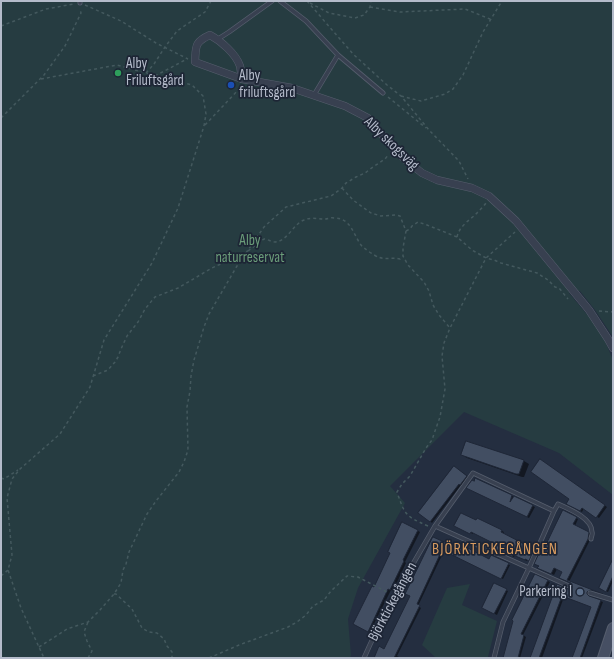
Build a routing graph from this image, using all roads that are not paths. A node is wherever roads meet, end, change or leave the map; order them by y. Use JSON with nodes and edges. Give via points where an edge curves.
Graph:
{"nodes":[{"id":1,"x":272,"y":1,"type":"edge"},
{"id":2,"x":280,"y":1,"type":"edge"},
{"id":3,"x":218,"y":39,"type":"junction"},
{"id":4,"x":338,"y":55,"type":"junction"},
{"id":5,"x":245,"y":80,"type":"junction"},
{"id":6,"x":383,"y":93,"type":"road end"},
{"id":7,"x":314,"y":95,"type":"junction"},
{"id":8,"x":613,"y":348,"type":"edge"},
{"id":9,"x":554,"y":511,"type":"junction"},
{"id":10,"x":435,"y":526,"type":"junction"},
{"id":11,"x":591,"y":539,"type":"dead end"},
{"id":12,"x":529,"y":568,"type":"junction"},
{"id":13,"x":569,"y":586,"type":"dead end"},
{"id":14,"x":590,"y":593,"type":"dead end"},
{"id":15,"x":613,"y":600,"type":"edge"},
{"id":16,"x":613,"y":628,"type":"edge"},
{"id":17,"x":364,"y":658,"type":"edge"},
{"id":18,"x":494,"y":658,"type":"edge"},
{"id":19,"x":603,"y":658,"type":"edge"}],
"edges":[{"from":1,"to":3,"type":"lane"},
{"from":2,"to":4,"type":"lane","via":[[306,21]]},
{"from":3,"to":5,"type":"street","via":[[235,56]]},
{"from":3,"to":5,"type":"street","name":"Alby skogsväg","via":[[210,35],[202,39],[196,46],[192,61]]},
{"from":4,"to":6,"type":"lane"},
{"from":4,"to":7,"type":"lane"},
{"from":5,"to":7,"type":"street","name":"Alby skogsväg","via":[[292,88]]},
{"from":7,"to":8,"type":"street","name":"Alby skogsväg","via":[[345,106],[368,118],[393,148],[422,173],[437,180],[472,188],[492,198],[521,226],[589,310]]},
{"from":9,"to":10,"type":"lane","name":"Björktickegången","via":[[474,472]]},
{"from":9,"to":11,"type":"lane","via":[[558,504],[588,521],[592,532]]},
{"from":9,"to":12,"type":"lane"},
{"from":10,"to":12,"type":"lane"},
{"from":10,"to":17,"type":"lane","name":"Björktickegången"},
{"from":12,"to":13,"type":"lane"},
{"from":12,"to":18,"type":"lane","via":[[503,622]]},
{"from":14,"to":15,"type":"lane"},
{"from":16,"to":19,"type":"street"}]}
